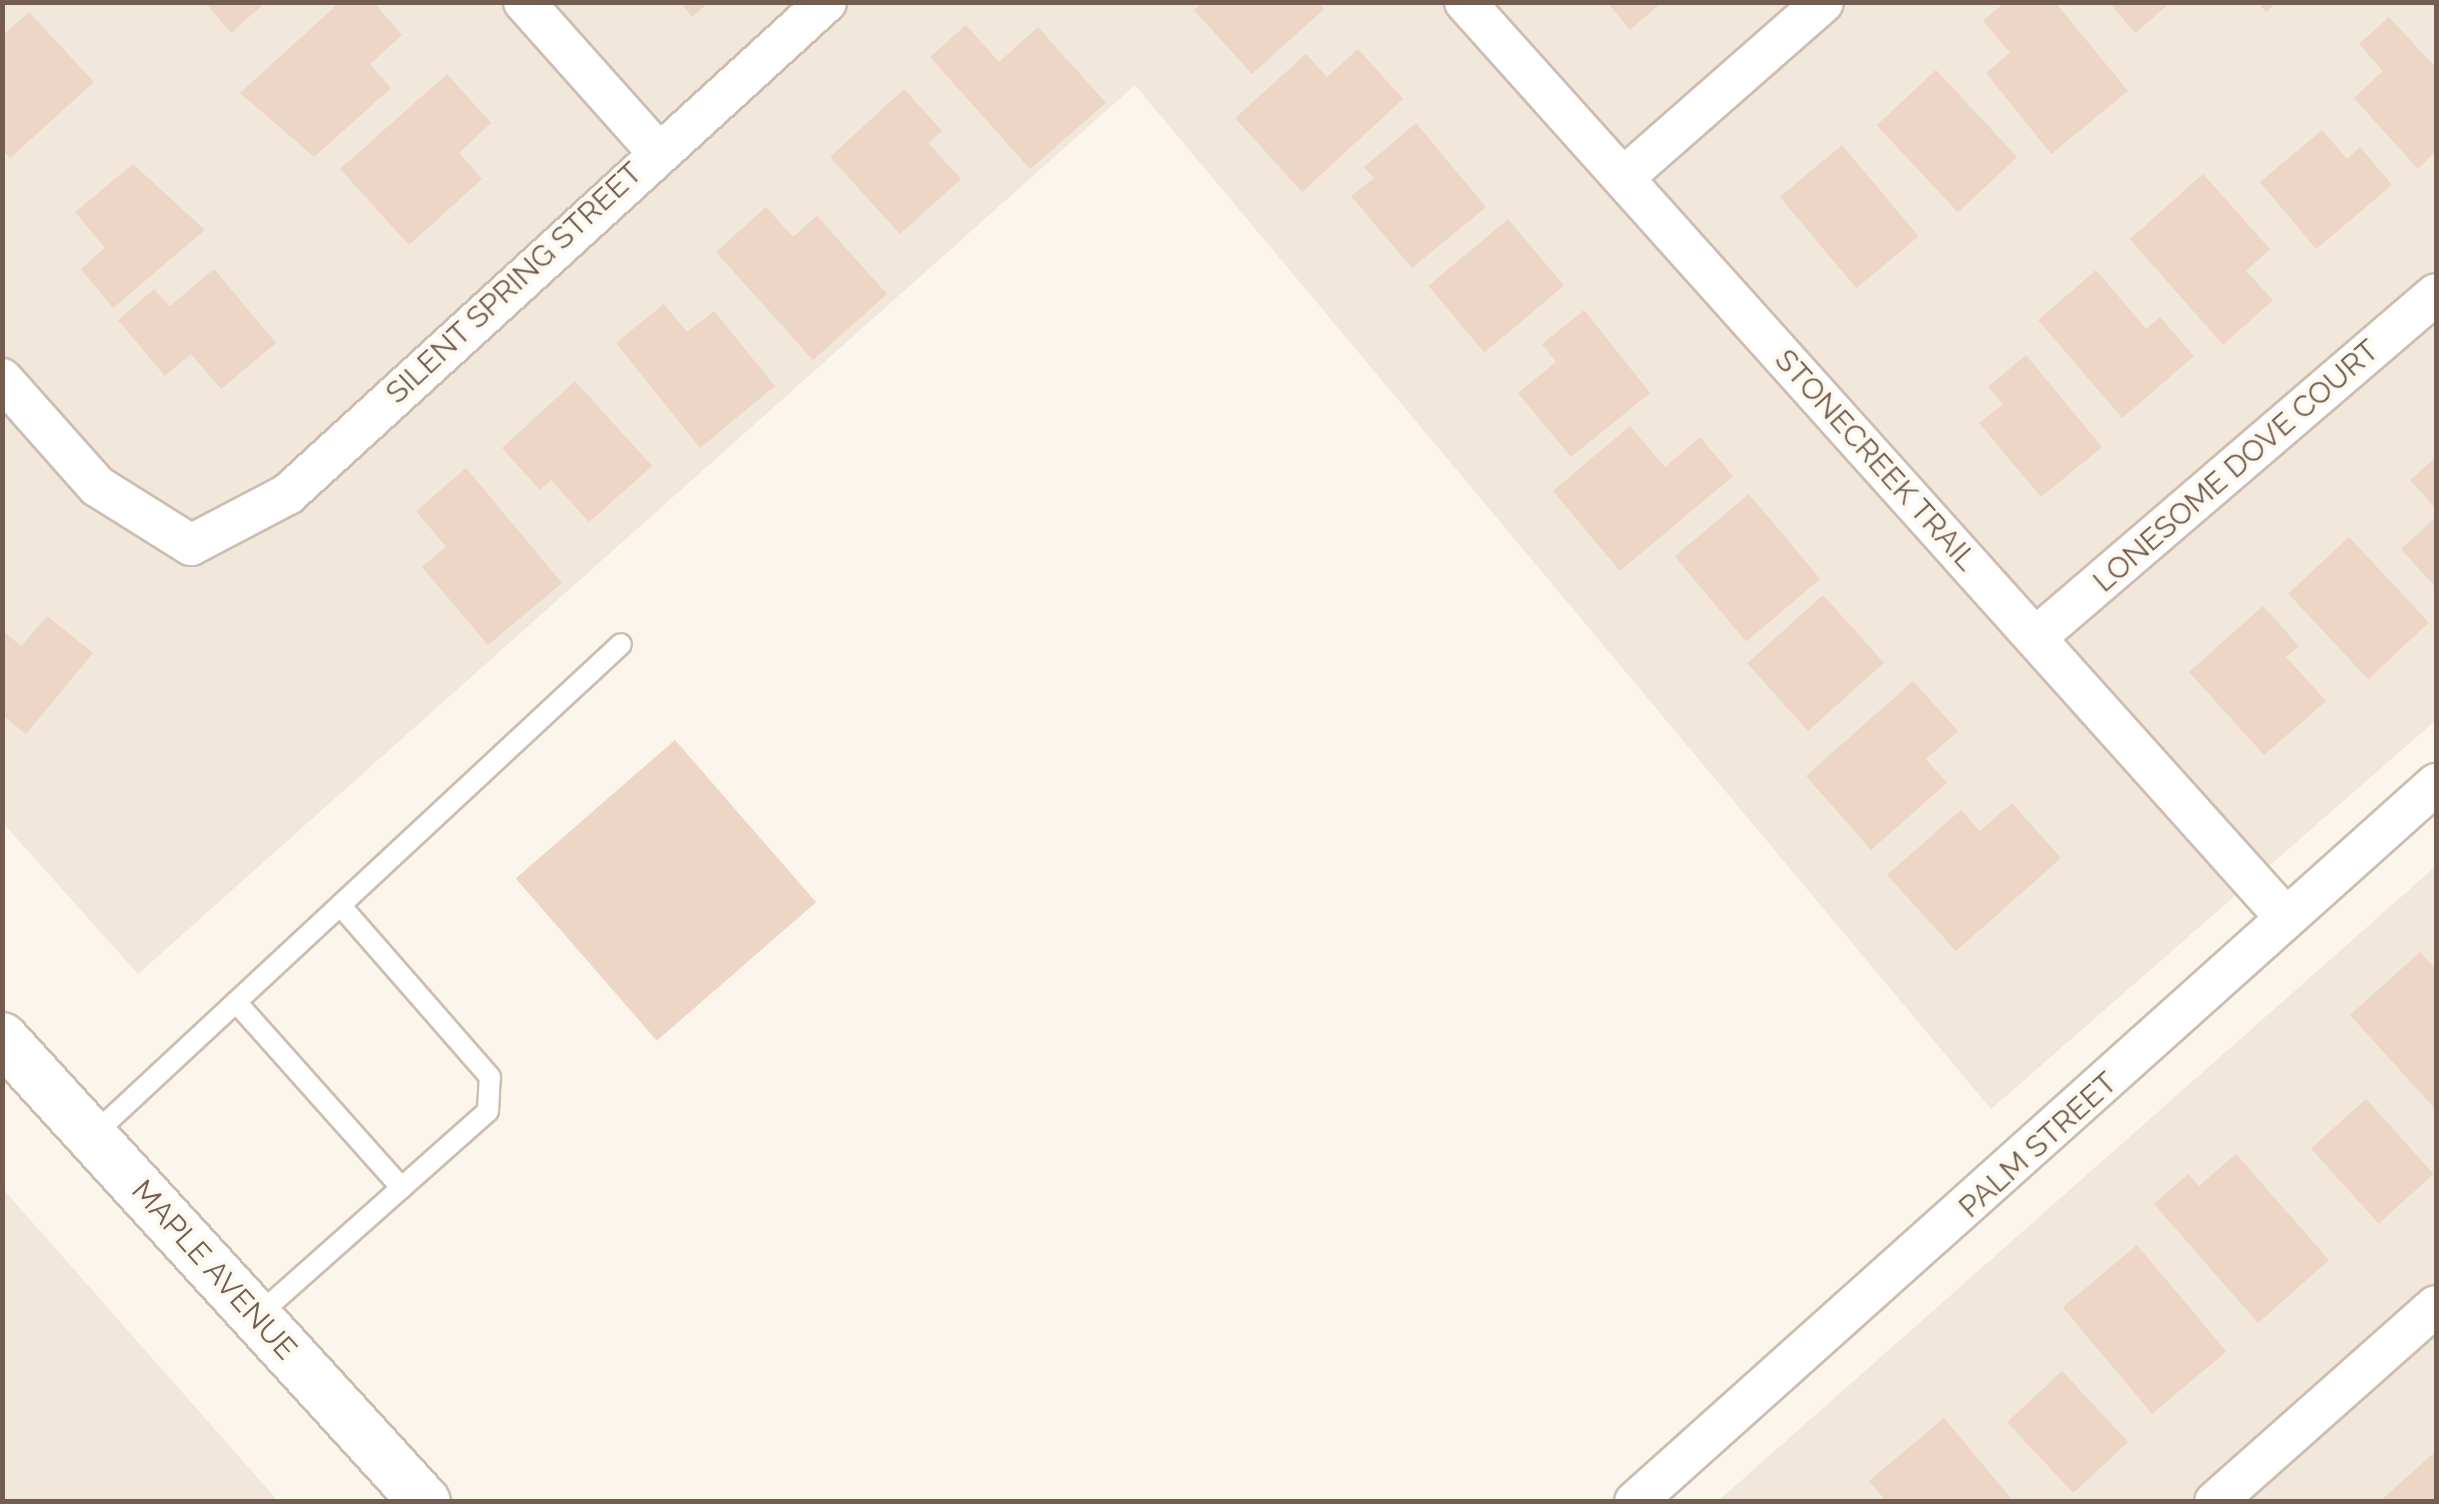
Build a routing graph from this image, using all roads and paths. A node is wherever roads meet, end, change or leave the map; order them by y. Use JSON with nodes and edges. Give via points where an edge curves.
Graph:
{"nodes":[{"id":1,"x":524,"y":2,"type":"edge"},
{"id":2,"x":826,"y":2,"type":"edge"},
{"id":3,"x":1465,"y":2,"type":"edge"},
{"id":4,"x":1823,"y":2,"type":"edge"},
{"id":5,"x":656,"y":150,"type":"junction"},
{"id":6,"x":1623,"y":178,"type":"junction"},
{"id":7,"x":2436,"y":294,"type":"edge"},
{"id":8,"x":2,"y":379,"type":"edge"},
{"id":9,"x":2035,"y":638,"type":"junction"},
{"id":10,"x":621,"y":644,"type":"dead end"},
{"id":11,"x":2436,"y":784,"type":"edge"},
{"id":12,"x":340,"y":906,"type":"junction"},
{"id":13,"x":2286,"y":918,"type":"junction"},
{"id":14,"x":236,"y":1002,"type":"junction"},
{"id":15,"x":2,"y":1038,"type":"edge"},
{"id":16,"x":92,"y":1136,"type":"junction"},
{"id":17,"x":402,"y":1188,"type":"junction"},
{"id":18,"x":2436,"y":1306,"type":"edge"},
{"id":19,"x":256,"y":1317,"type":"junction"},
{"id":20,"x":425,"y":1502,"type":"edge"},
{"id":21,"x":1635,"y":1502,"type":"edge"},
{"id":22,"x":2214,"y":1502,"type":"edge"}],
"edges":[{"from":1,"to":5,"type":"street"},
{"from":2,"to":5,"type":"street","name":"SILENT SPRING STREET"},
{"from":3,"to":6,"type":"street","name":"STONECREEK TRAIL"},
{"from":4,"to":6,"type":"street"},
{"from":5,"to":8,"type":"street","name":"SILENT SPRING STREET","via":[[288,494],[191,545],[97,486]]},
{"from":6,"to":9,"type":"street","name":"STONECREEK TRAIL"},
{"from":7,"to":9,"type":"street","name":"LONESOME DOVE COURT"},
{"from":9,"to":13,"type":"street","name":"STONECREEK TRAIL"},
{"from":10,"to":12,"type":"lane"},
{"from":11,"to":13,"type":"street","name":"PALM STREET"},
{"from":12,"to":14,"type":"lane"},
{"from":12,"to":17,"type":"lane","via":[[490,1077],[488,1112]]},
{"from":13,"to":21,"type":"street","name":"PALM STREET"},
{"from":14,"to":16,"type":"lane"},
{"from":14,"to":17,"type":"lane"},
{"from":15,"to":16,"type":"street","name":"MAPLE AVENUE"},
{"from":16,"to":19,"type":"street","name":"MAPLE AVENUE"},
{"from":17,"to":19,"type":"lane"},
{"from":18,"to":22,"type":"street"},
{"from":19,"to":20,"type":"street","name":"MAPLE AVENUE"}]}
